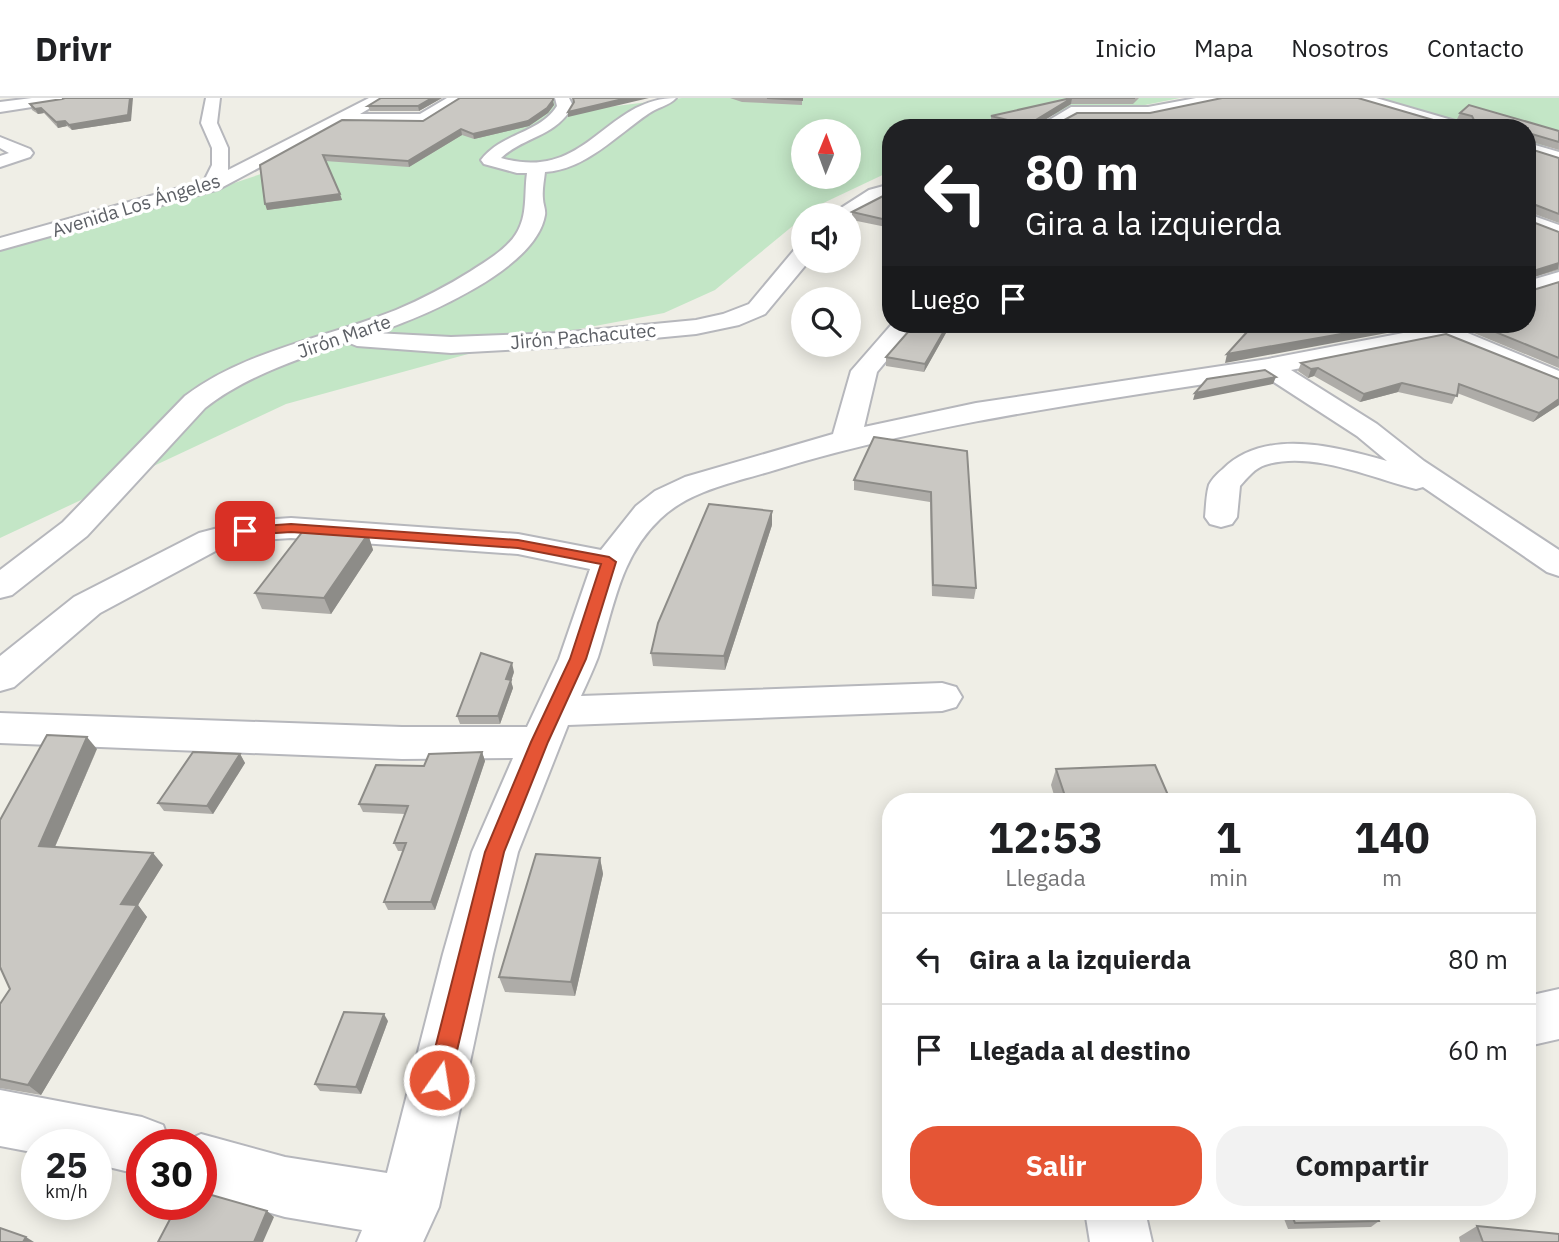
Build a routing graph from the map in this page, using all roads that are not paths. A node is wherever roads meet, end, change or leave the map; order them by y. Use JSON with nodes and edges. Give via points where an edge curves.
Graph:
{"nodes":[{"id":1,"x":64,"y":98,"type":"edge"},
{"id":2,"x":213,"y":98,"type":"edge"},
{"id":3,"x":380,"y":98,"type":"edge"},
{"id":4,"x":457,"y":98,"type":"edge"},
{"id":5,"x":562,"y":98,"type":"edge"},
{"id":6,"x":669,"y":98,"type":"edge"},
{"id":7,"x":1219,"y":98,"type":"edge"},
{"id":8,"x":1360,"y":98,"type":"edge"},
{"id":9,"x":0,"y":107,"type":"edge"},
{"id":10,"x":339,"y":118,"type":"junction"},
{"id":11,"x":1059,"y":119,"type":"edge"},
{"id":12,"x":1434,"y":119,"type":"edge"},
{"id":13,"x":0,"y":142,"type":"edge"},
{"id":14,"x":1536,"y":151,"type":"edge"},
{"id":15,"x":1559,"y":158,"type":"edge"},
{"id":16,"x":0,"y":162,"type":"edge"},
{"id":17,"x":537,"y":168,"type":"junction"},
{"id":18,"x":212,"y":185,"type":"junction"},
{"id":19,"x":882,"y":192,"type":"edge"},
{"id":20,"x":860,"y":203,"type":"edge"},
{"id":21,"x":1536,"y":223,"type":"edge"},
{"id":22,"x":1559,"y":232,"type":"edge"},
{"id":23,"x":0,"y":244,"type":"edge"},
{"id":24,"x":791,"y":268,"type":"edge"},
{"id":25,"x":1559,"y":279,"type":"edge"},
{"id":26,"x":1536,"y":286,"type":"edge"},
{"id":27,"x":897,"y":333,"type":"edge"},
{"id":28,"x":1414,"y":333,"type":"edge"},
{"id":29,"x":1447,"y":333,"type":"edge"},
{"id":30,"x":334,"y":338,"type":"junction"},
{"id":31,"x":1268,"y":367,"type":"junction"},
{"id":32,"x":1559,"y":381,"type":"edge"},
{"id":33,"x":846,"y":439,"type":"junction"},
{"id":34,"x":1460,"y":498,"type":"junction"},
{"id":35,"x":1221,"y":517,"type":"dead end"},
{"id":36,"x":609,"y":562,"type":"junction"},
{"id":37,"x":1559,"y":565,"type":"edge"},
{"id":38,"x":0,"y":587,"type":"edge"},
{"id":39,"x":0,"y":677,"type":"edge"},
{"id":40,"x":942,"y":697,"type":"dead end"},
{"id":41,"x":548,"y":726,"type":"junction"},
{"id":42,"x":0,"y":728,"type":"edge"},
{"id":43,"x":1559,"y":1014,"type":"edge"},
{"id":44,"x":1536,"y":1019,"type":"edge"},
{"id":45,"x":0,"y":1118,"type":"edge"},
{"id":46,"x":126,"y":1142,"type":"edge"},
{"id":47,"x":217,"y":1168,"type":"edge"},
{"id":48,"x":1117,"y":1220,"type":"edge"},
{"id":49,"x":399,"y":1224,"type":"edge"},
{"id":50,"x":1121,"y":1242,"type":"edge"}],
"edges":[{"from":1,"to":9,"type":"street"},
{"from":2,"to":18,"type":"street","via":[[209,123],[220,148],[221,165]]},
{"from":3,"to":10,"type":"street","name":"Avenida Los Ángeles"},
{"from":4,"to":10,"type":"street","via":[[423,119]]},
{"from":5,"to":17,"type":"street","via":[[561,116],[490,160]]},
{"from":6,"to":17,"type":"street","via":[[637,114],[573,159]]},
{"from":7,"to":11,"type":"street","via":[[1148,112],[1071,112]]},
{"from":8,"to":12,"type":"street"},
{"from":10,"to":18,"type":"street","name":"Avenida Los Ángeles"},
{"from":13,"to":16,"type":"street","via":[[24,153]]},
{"from":14,"to":15,"type":"street"},
{"from":17,"to":30,"type":"street","name":"Jirón Marte","via":[[535,215],[524,239],[498,263],[446,296]]},
{"from":18,"to":23,"type":"street","name":"Avenida Los Ángeles"},
{"from":19,"to":20,"type":"street"},
{"from":21,"to":22,"type":"street"},
{"from":24,"to":30,"type":"street","name":"Jirón Pachacutec","via":[[757,309],[696,327],[451,345]]},
{"from":25,"to":26,"type":"street"},
{"from":27,"to":33,"type":"street","via":[[864,371]]},
{"from":28,"to":31,"type":"street"},
{"from":29,"to":32,"type":"street"},
{"from":30,"to":38,"type":"street","name":"Jirón Marte","via":[[237,376],[195,401],[75,528]]},
{"from":31,"to":33,"type":"street","via":[[976,411]]},
{"from":31,"to":34,"type":"street","via":[[1367,430]]},
{"from":33,"to":36,"type":"street","via":[[696,484],[666,498],[647,513]]},
{"from":34,"to":35,"type":"street","via":[[1373,466],[1286,454],[1257,457],[1239,469],[1226,484]]},
{"from":34,"to":37,"type":"street"},
{"from":36,"to":39,"type":"street","via":[[518,544],[291,528],[245,531],[211,540],[87,605]]},
{"from":36,"to":41,"type":"street","via":[[578,659]]},
{"from":40,"to":41,"type":"street"},
{"from":41,"to":42,"type":"street","via":[[402,743]]},
{"from":41,"to":49,"type":"street","via":[[495,852]]},
{"from":43,"to":44,"type":"street"},
{"from":45,"to":46,"type":"street"},
{"from":47,"to":49,"type":"street"},
{"from":48,"to":50,"type":"street"}]}
